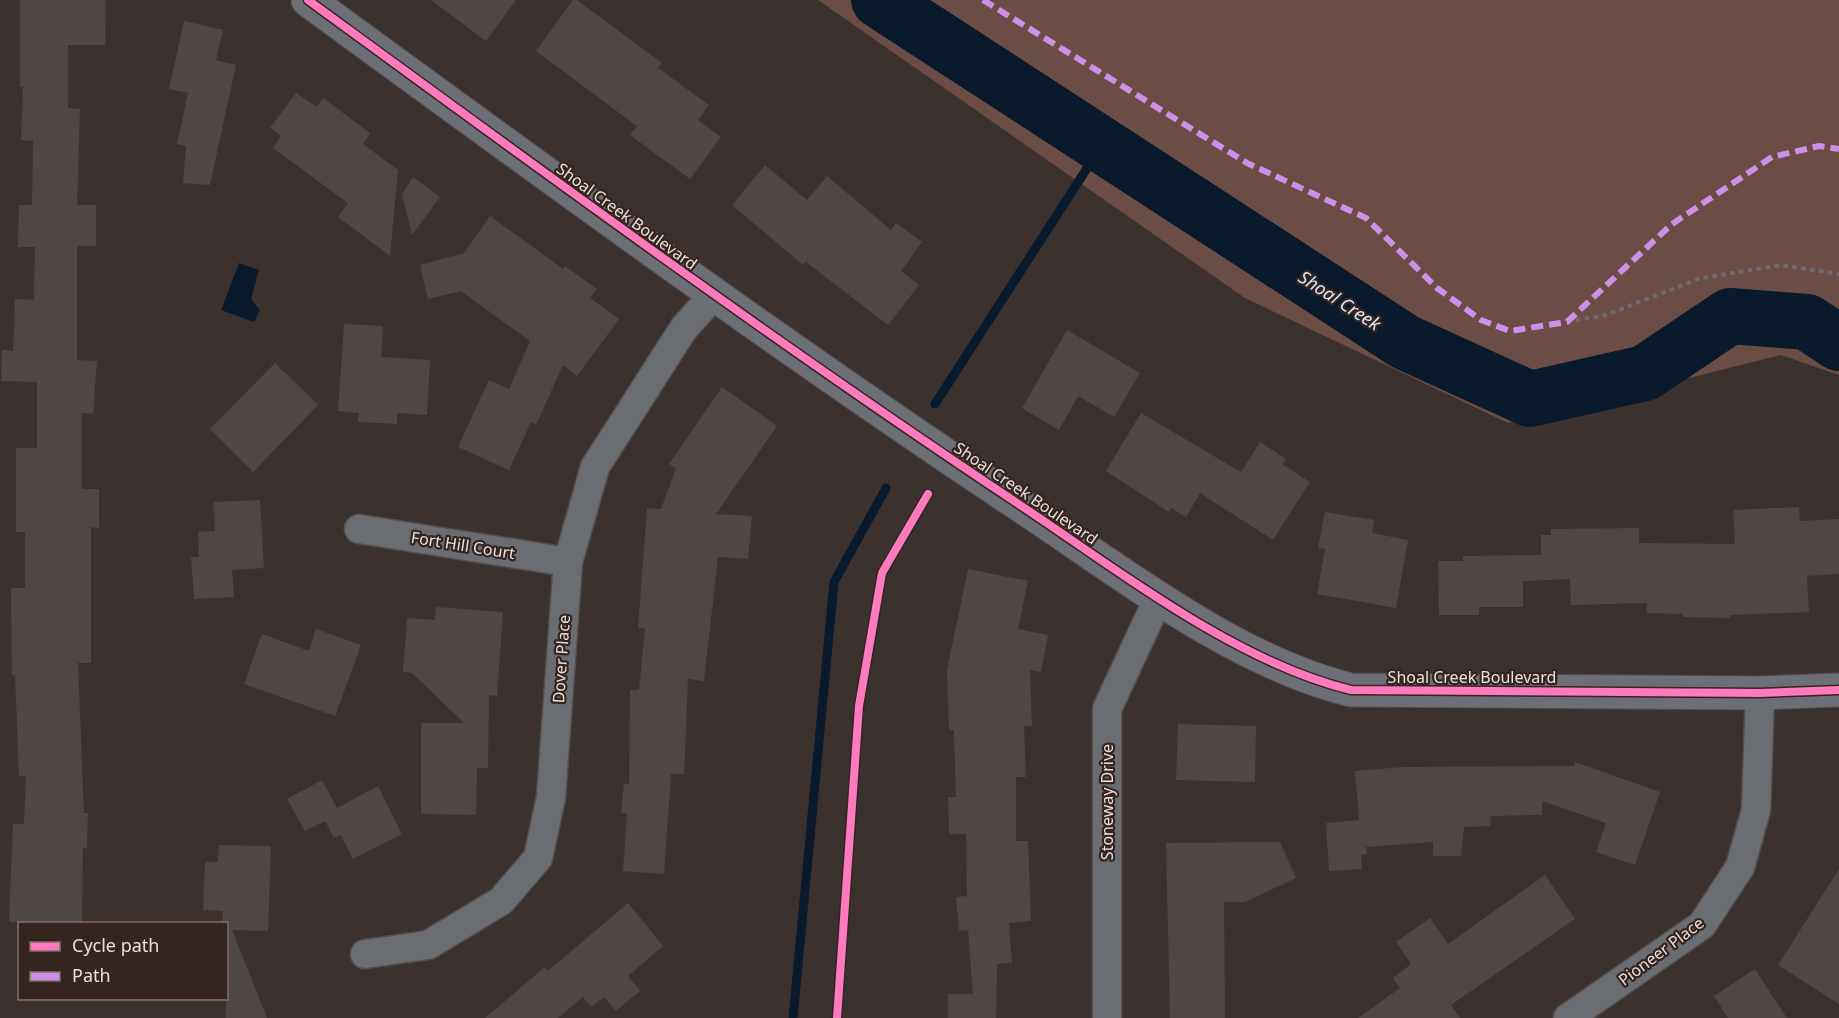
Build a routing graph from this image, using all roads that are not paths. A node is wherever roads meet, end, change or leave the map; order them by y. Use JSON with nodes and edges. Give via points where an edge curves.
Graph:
{"nodes":[{"id":1,"x":308,"y":0,"type":"edge"},
{"id":2,"x":713,"y":296,"type":"junction"},
{"id":3,"x":359,"y":529,"type":"dead end"},
{"id":4,"x":568,"y":562,"type":"junction"},
{"id":5,"x":1159,"y":597,"type":"junction"},
{"id":6,"x":1839,"y":690,"type":"edge"},
{"id":7,"x":1760,"y":693,"type":"junction"},
{"id":8,"x":365,"y":954,"type":"dead end"},
{"id":9,"x":1107,"y":1018,"type":"edge"},
{"id":10,"x":1568,"y":1018,"type":"edge"}],
"edges":[{"from":1,"to":2,"type":"street","name":"Shoal Creek Boulevard"},
{"from":2,"to":4,"type":"street","name":"Dover Place","via":[[684,328],[595,467]]},
{"from":2,"to":5,"type":"street","name":"Shoal Creek Boulevard"},
{"from":3,"to":4,"type":"street","name":"Fort Hill Court"},
{"from":4,"to":8,"type":"street","name":"Dover Place","via":[[550,797],[538,858],[501,901],[428,945]]},
{"from":5,"to":7,"type":"street","name":"Shoal Creek Boulevard","via":[[1272,663],[1311,680],[1351,690]]},
{"from":5,"to":9,"type":"street","name":"Stoneway Drive","via":[[1107,709]]},
{"from":6,"to":7,"type":"street","name":"Shoal Creek Boulevard"},
{"from":7,"to":10,"type":"street","name":"Pioneer Place","via":[[1756,810],[1740,867],[1702,925]]}]}
